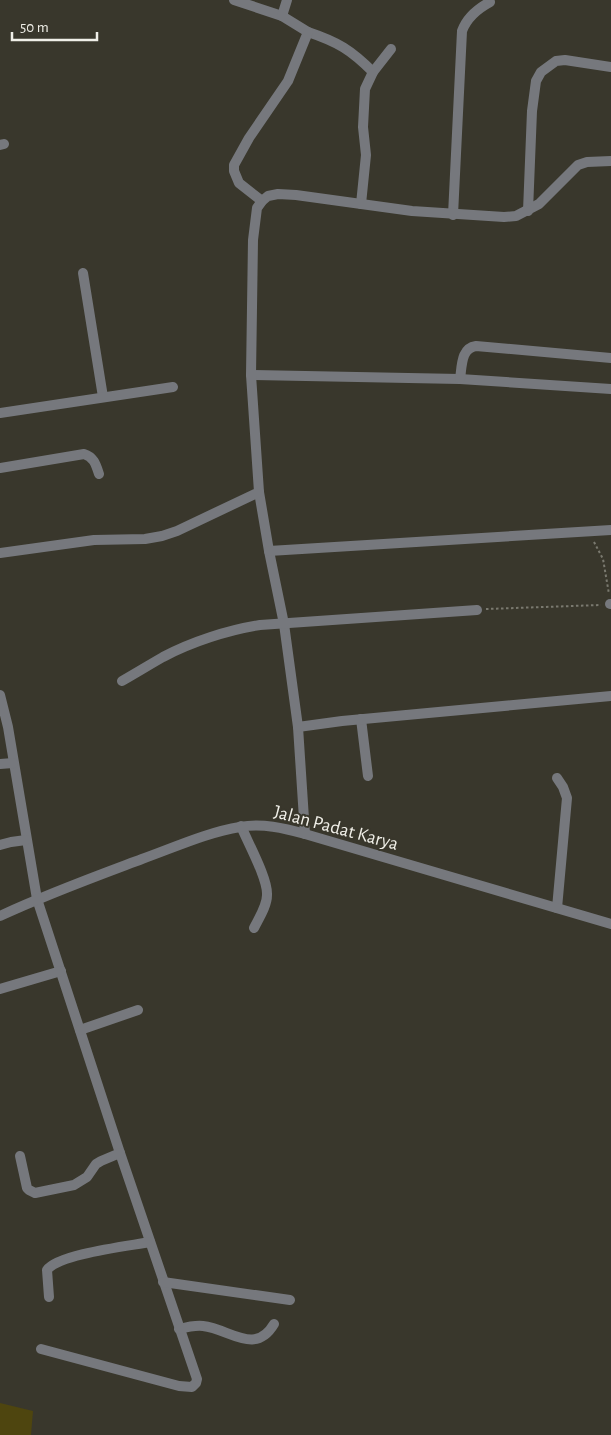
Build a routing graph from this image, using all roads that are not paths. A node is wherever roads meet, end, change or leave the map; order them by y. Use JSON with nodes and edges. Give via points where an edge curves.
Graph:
{"nodes":[{"id":1,"x":234,"y":0,"type":"edge"},
{"id":2,"x":287,"y":0,"type":"edge"},
{"id":3,"x":490,"y":2,"type":"dead end"},
{"id":4,"x":282,"y":16,"type":"junction"},
{"id":5,"x":308,"y":32,"type":"junction"},
{"id":6,"x":391,"y":49,"type":"dead end"},
{"id":7,"x":611,"y":67,"type":"edge"},
{"id":8,"x":373,"y":72,"type":"junction"},
{"id":9,"x":611,"y":161,"type":"edge"},
{"id":10,"x":262,"y":201,"type":"junction"},
{"id":11,"x":361,"y":204,"type":"junction"},
{"id":12,"x":528,"y":211,"type":"junction"},
{"id":13,"x":453,"y":215,"type":"junction"},
{"id":14,"x":83,"y":273,"type":"dead end"},
{"id":15,"x":611,"y":358,"type":"edge"},
{"id":16,"x":251,"y":375,"type":"junction"},
{"id":17,"x":460,"y":378,"type":"junction"},
{"id":18,"x":173,"y":387,"type":"dead end"},
{"id":19,"x":611,"y":389,"type":"edge"},
{"id":20,"x":103,"y":398,"type":"junction"},
{"id":21,"x":0,"y":413,"type":"edge"},
{"id":22,"x":0,"y":468,"type":"edge"},
{"id":23,"x":99,"y":474,"type":"dead end"},
{"id":24,"x":259,"y":492,"type":"junction"},
{"id":25,"x":611,"y":530,"type":"edge"},
{"id":26,"x":269,"y":551,"type":"junction"},
{"id":27,"x":0,"y":553,"type":"edge"},
{"id":28,"x":477,"y":610,"type":"road end"},
{"id":29,"x":284,"y":624,"type":"junction"},
{"id":30,"x":122,"y":681,"type":"dead end"},
{"id":31,"x":0,"y":695,"type":"edge"},
{"id":32,"x":611,"y":696,"type":"edge"},
{"id":33,"x":361,"y":719,"type":"junction"},
{"id":34,"x":298,"y":727,"type":"junction"},
{"id":35,"x":13,"y":763,"type":"junction"},
{"id":36,"x":0,"y":764,"type":"edge"},
{"id":37,"x":368,"y":776,"type":"dead end"},
{"id":38,"x":557,"y":778,"type":"dead end"},
{"id":39,"x":241,"y":826,"type":"junction"},
{"id":40,"x":305,"y":834,"type":"junction"},
{"id":41,"x":26,"y":840,"type":"junction"},
{"id":42,"x":0,"y":845,"type":"edge"},
{"id":43,"x":37,"y":899,"type":"junction"},
{"id":44,"x":557,"y":908,"type":"junction"},
{"id":45,"x":0,"y":916,"type":"edge"},
{"id":46,"x":611,"y":924,"type":"edge"},
{"id":47,"x":254,"y":928,"type":"dead end"},
{"id":48,"x":61,"y":971,"type":"junction"},
{"id":49,"x":0,"y":988,"type":"edge"},
{"id":50,"x":138,"y":1010,"type":"dead end"},
{"id":51,"x":80,"y":1030,"type":"junction"},
{"id":52,"x":120,"y":1153,"type":"junction"},
{"id":53,"x":20,"y":1156,"type":"dead end"},
{"id":54,"x":150,"y":1242,"type":"junction"},
{"id":55,"x":164,"y":1282,"type":"junction"},
{"id":56,"x":49,"y":1297,"type":"dead end"},
{"id":57,"x":290,"y":1300,"type":"dead end"},
{"id":58,"x":274,"y":1324,"type":"dead end"},
{"id":59,"x":179,"y":1329,"type":"junction"},
{"id":60,"x":41,"y":1350,"type":"dead end"}],
"edges":[{"from":1,"to":4,"type":"street"},
{"from":2,"to":4,"type":"street"},
{"from":3,"to":13,"type":"street","via":[[473,13],[462,31]]},
{"from":4,"to":5,"type":"street"},
{"from":5,"to":8,"type":"street","via":[[342,46]]},
{"from":5,"to":10,"type":"street","via":[[288,81],[234,165],[239,183]]},
{"from":6,"to":8,"type":"street"},
{"from":7,"to":12,"type":"street","via":[[565,60],[556,61],[541,72],[536,82],[532,111]]},
{"from":8,"to":11,"type":"street","via":[[365,89],[363,127],[366,154]]},
{"from":9,"to":12,"type":"street","via":[[578,165]]},
{"from":10,"to":11,"type":"street","via":[[278,194]]},
{"from":10,"to":16,"type":"street","via":[[257,208],[253,240]]},
{"from":11,"to":13,"type":"street"},
{"from":12,"to":13,"type":"street","via":[[504,217]]},
{"from":14,"to":20,"type":"street"},
{"from":15,"to":17,"type":"street","via":[[476,346],[464,353]]},
{"from":16,"to":17,"type":"street"},
{"from":16,"to":24,"type":"street"},
{"from":17,"to":19,"type":"street"},
{"from":18,"to":20,"type":"street"},
{"from":20,"to":21,"type":"street"},
{"from":22,"to":23,"type":"street","via":[[84,454],[94,461]]},
{"from":24,"to":26,"type":"street"},
{"from":24,"to":27,"type":"street","via":[[162,536],[94,540]]},
{"from":25,"to":26,"type":"street"},
{"from":26,"to":29,"type":"street"},
{"from":28,"to":29,"type":"street"},
{"from":29,"to":30,"type":"street","via":[[220,633],[165,656]]},
{"from":29,"to":34,"type":"street"},
{"from":31,"to":35,"type":"street"},
{"from":32,"to":33,"type":"street"},
{"from":33,"to":34,"type":"street"},
{"from":33,"to":37,"type":"street"},
{"from":34,"to":40,"type":"street"},
{"from":35,"to":36,"type":"street"},
{"from":35,"to":41,"type":"street"},
{"from":38,"to":44,"type":"street","via":[[567,798]]},
{"from":39,"to":40,"type":"street","name":"Jalan Padat Karya","via":[[282,828]]},
{"from":39,"to":43,"type":"street","name":"Jalan Padat Karya","via":[[190,841]]},
{"from":39,"to":47,"type":"street","via":[[267,894]]},
{"from":40,"to":44,"type":"street","name":"Jalan Padat Karya"},
{"from":41,"to":42,"type":"street"},
{"from":41,"to":43,"type":"street"},
{"from":43,"to":45,"type":"street","name":"Jalan Padat Karya"},
{"from":43,"to":48,"type":"street"},
{"from":44,"to":46,"type":"street","name":"Jalan Padat Karya"},
{"from":48,"to":49,"type":"street"},
{"from":48,"to":51,"type":"street"},
{"from":50,"to":51,"type":"street"},
{"from":51,"to":52,"type":"street"},
{"from":52,"to":53,"type":"street","via":[[101,1160],[74,1185],[35,1193],[27,1188]]},
{"from":52,"to":54,"type":"street"},
{"from":54,"to":55,"type":"street"},
{"from":54,"to":56,"type":"street","via":[[56,1262],[48,1267],[46,1274]]},
{"from":55,"to":57,"type":"street"},
{"from":55,"to":59,"type":"street"},
{"from":58,"to":59,"type":"street","via":[[262,1338],[253,1340],[202,1326]]},
{"from":59,"to":60,"type":"street","via":[[197,1379],[188,1388]]}]}
